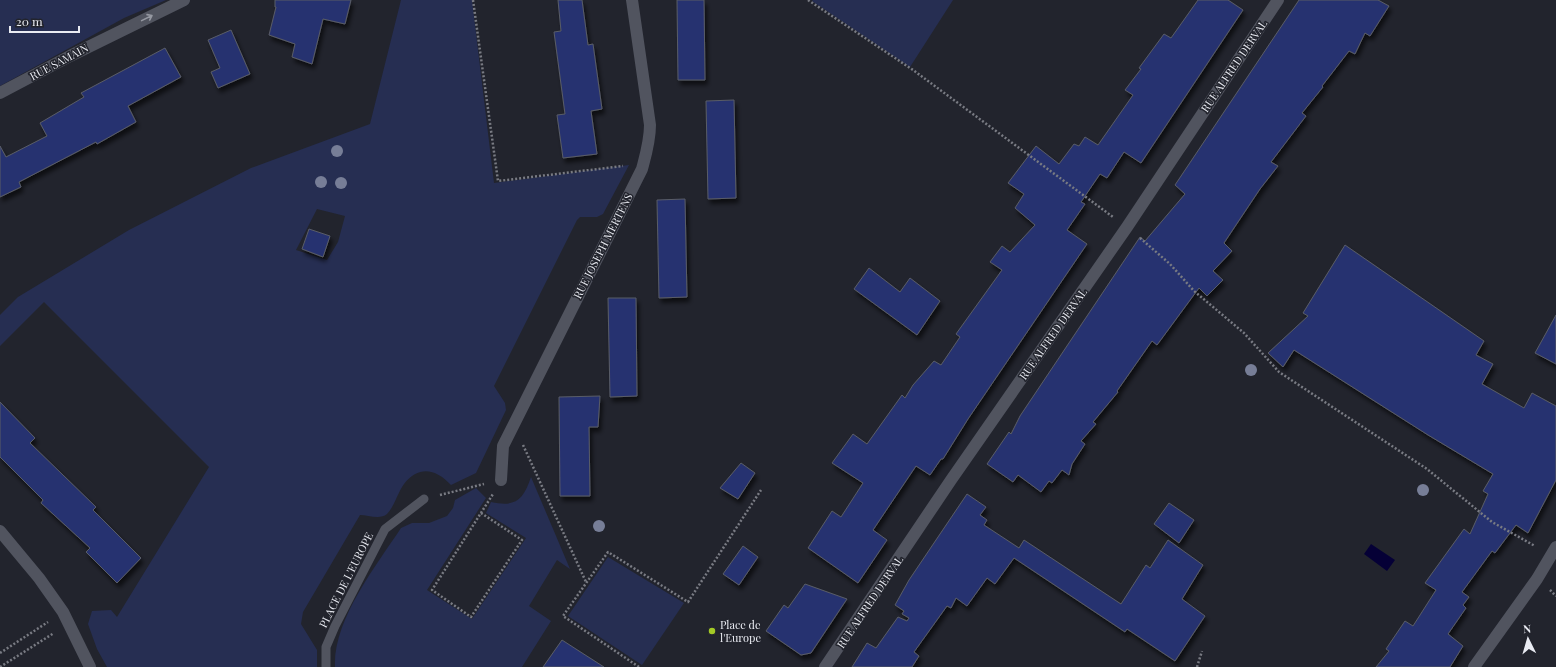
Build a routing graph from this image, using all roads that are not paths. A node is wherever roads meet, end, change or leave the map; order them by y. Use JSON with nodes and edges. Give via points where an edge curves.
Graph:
{"nodes":[{"id":1,"x":184,"y":0,"type":"edge"},
{"id":2,"x":632,"y":0,"type":"edge"},
{"id":3,"x":1278,"y":0,"type":"edge"},
{"id":4,"x":0,"y":94,"type":"edge"},
{"id":5,"x":502,"y":480,"type":"road end"},
{"id":6,"x":424,"y":499,"type":"road end"},
{"id":7,"x":0,"y":531,"type":"edge"},
{"id":8,"x":1554,"y":551,"type":"edge"},
{"id":9,"x":90,"y":667,"type":"edge"},
{"id":10,"x":326,"y":667,"type":"edge"},
{"id":11,"x":826,"y":667,"type":"edge"},
{"id":12,"x":1474,"y":667,"type":"edge"}],
"edges":[{"from":4,"to":1,"type":"street","name":"RUE SAMAIN","one_way":true},
{"from":2,"to":5,"type":"street","name":"RUE JOSEPH MERTENS","via":[[650,125],[650,138],[644,163],[503,446]]},
{"from":3,"to":11,"type":"street","name":"RUE ALFRED DERVAL","via":[[1127,227],[951,480]]},
{"from":6,"to":10,"type":"lane","name":"PLACE DE L'EUROPE","via":[[385,529],[334,626],[326,647]]},
{"from":7,"to":9,"type":"street","via":[[63,612]]},
{"from":8,"to":12,"type":"street"}]}
